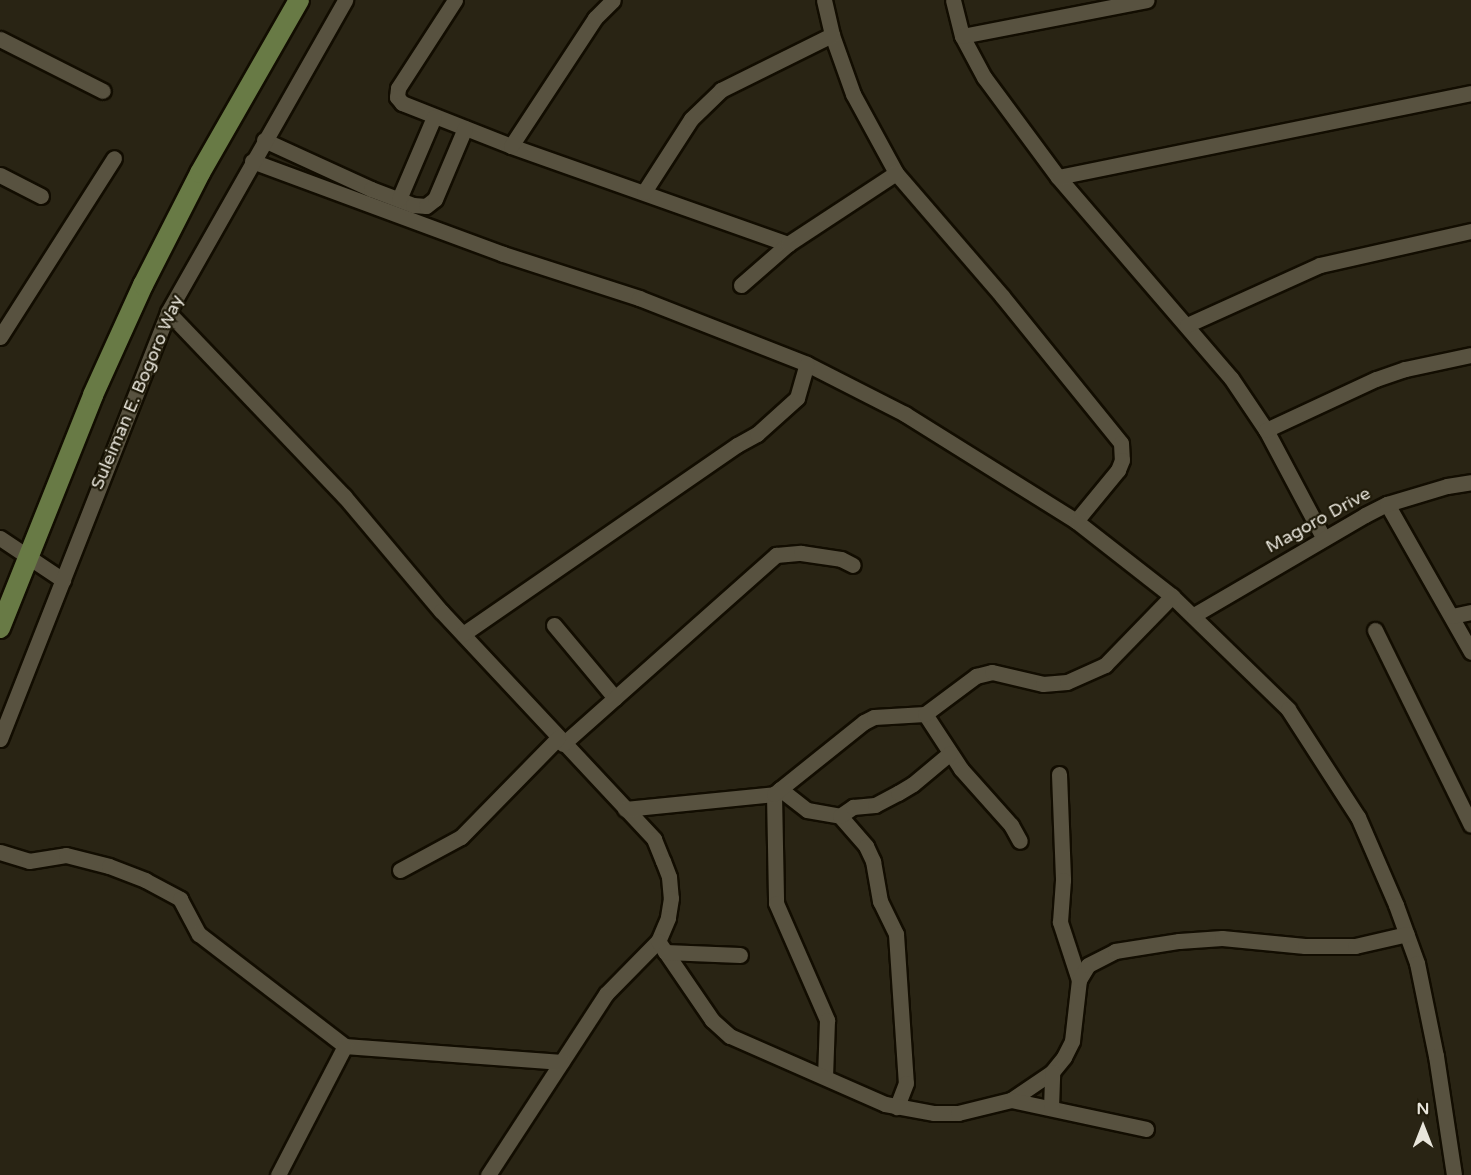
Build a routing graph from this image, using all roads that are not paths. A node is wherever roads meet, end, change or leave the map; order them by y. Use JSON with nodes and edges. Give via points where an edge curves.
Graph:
{"nodes":[{"id":1,"x":299,"y":0,"type":"edge"},
{"id":2,"x":345,"y":0,"type":"edge"},
{"id":3,"x":455,"y":0,"type":"edge"},
{"id":4,"x":613,"y":0,"type":"edge"},
{"id":5,"x":824,"y":0,"type":"edge"},
{"id":6,"x":953,"y":0,"type":"edge"},
{"id":7,"x":1147,"y":0,"type":"edge"},
{"id":8,"x":832,"y":35,"type":"junction"},
{"id":9,"x":962,"y":36,"type":"junction"},
{"id":10,"x":0,"y":39,"type":"edge"},
{"id":11,"x":103,"y":91,"type":"dead end"},
{"id":12,"x":1471,"y":93,"type":"edge"},
{"id":13,"x":434,"y":117,"type":"junction"},
{"id":14,"x":465,"y":128,"type":"junction"},
{"id":15,"x":264,"y":140,"type":"junction"},
{"id":16,"x":511,"y":146,"type":"junction"},
{"id":17,"x":114,"y":158,"type":"dead end"},
{"id":18,"x":252,"y":161,"type":"junction"},
{"id":19,"x":896,"y":172,"type":"junction"},
{"id":20,"x":0,"y":175,"type":"edge"},
{"id":21,"x":1058,"y":177,"type":"junction"},
{"id":22,"x":644,"y":192,"type":"junction"},
{"id":23,"x":41,"y":196,"type":"dead end"},
{"id":24,"x":399,"y":199,"type":"junction"},
{"id":25,"x":1471,"y":231,"type":"edge"},
{"id":26,"x":788,"y":244,"type":"junction"},
{"id":27,"x":741,"y":285,"type":"dead end"},
{"id":28,"x":168,"y":312,"type":"junction"},
{"id":29,"x":1187,"y":325,"type":"junction"},
{"id":30,"x":0,"y":337,"type":"edge"},
{"id":31,"x":1471,"y":355,"type":"edge"},
{"id":32,"x":807,"y":364,"type":"junction"},
{"id":33,"x":1266,"y":430,"type":"junction"},
{"id":34,"x":1471,"y":482,"type":"edge"},
{"id":35,"x":1387,"y":504,"type":"junction"},
{"id":36,"x":1076,"y":521,"type":"junction"},
{"id":37,"x":1323,"y":537,"type":"junction"},
{"id":38,"x":10,"y":548,"type":"edge"},
{"id":39,"x":852,"y":565,"type":"dead end"},
{"id":40,"x":63,"y":579,"type":"junction"},
{"id":41,"x":1172,"y":596,"type":"junction"},
{"id":42,"x":1471,"y":612,"type":"edge"},
{"id":43,"x":1194,"y":615,"type":"junction"},
{"id":44,"x":1452,"y":616,"type":"junction"},
{"id":45,"x":554,"y":625,"type":"dead end"},
{"id":46,"x":0,"y":628,"type":"edge"},
{"id":47,"x":1375,"y":630,"type":"dead end"},
{"id":48,"x":463,"y":634,"type":"junction"},
{"id":49,"x":1471,"y":652,"type":"edge"},
{"id":50,"x":615,"y":698,"type":"junction"},
{"id":51,"x":925,"y":714,"type":"junction"},
{"id":52,"x":0,"y":739,"type":"edge"},
{"id":53,"x":560,"y":741,"type":"junction"},
{"id":54,"x":950,"y":753,"type":"junction"},
{"id":55,"x":1059,"y":774,"type":"dead end"},
{"id":56,"x":777,"y":792,"type":"junction"},
{"id":57,"x":625,"y":809,"type":"junction"},
{"id":58,"x":840,"y":816,"type":"junction"},
{"id":59,"x":1471,"y":825,"type":"edge"},
{"id":60,"x":1020,"y":841,"type":"dead end"},
{"id":61,"x":0,"y":852,"type":"edge"},
{"id":62,"x":400,"y":870,"type":"dead end"},
{"id":63,"x":1407,"y":934,"type":"junction"},
{"id":64,"x":662,"y":947,"type":"junction"},
{"id":65,"x":740,"y":956,"type":"dead end"},
{"id":66,"x":1079,"y":980,"type":"junction"},
{"id":67,"x":345,"y":1046,"type":"junction"},
{"id":68,"x":561,"y":1062,"type":"junction"},
{"id":69,"x":1052,"y":1072,"type":"junction"},
{"id":70,"x":825,"y":1077,"type":"junction"},
{"id":71,"x":1011,"y":1100,"type":"junction"},
{"id":72,"x":897,"y":1107,"type":"junction"},
{"id":73,"x":1051,"y":1108,"type":"junction"},
{"id":74,"x":1146,"y":1128,"type":"dead end"},
{"id":75,"x":278,"y":1175,"type":"edge"},
{"id":76,"x":488,"y":1175,"type":"edge"},
{"id":77,"x":1454,"y":1175,"type":"edge"}],
"edges":[{"from":1,"to":38,"type":"main road","name":"Suleiman E. Bogoro Way","via":[[200,173],[93,395]]},
{"from":2,"to":15,"type":"street","name":"Suleiman E. Bogoro Way"},
{"from":3,"to":13,"type":"street","via":[[398,87],[397,97],[402,103]]},
{"from":4,"to":16,"type":"street","via":[[596,18]]},
{"from":5,"to":8,"type":"street"},
{"from":6,"to":9,"type":"street"},
{"from":7,"to":9,"type":"street"},
{"from":8,"to":19,"type":"street","via":[[852,94]]},
{"from":8,"to":22,"type":"street","via":[[721,90],[691,119]]},
{"from":9,"to":21,"type":"street","via":[[984,77]]},
{"from":10,"to":11,"type":"street"},
{"from":12,"to":21,"type":"street"},
{"from":13,"to":14,"type":"street"},
{"from":13,"to":24,"type":"street"},
{"from":14,"to":16,"type":"street"},
{"from":14,"to":24,"type":"street","via":[[435,199],[426,206]]},
{"from":15,"to":18,"type":"street","name":"Suleiman E. Bogoro Way"},
{"from":15,"to":24,"type":"street"},
{"from":16,"to":22,"type":"street"},
{"from":17,"to":30,"type":"street"},
{"from":18,"to":28,"type":"street","name":"Suleiman E. Bogoro Way"},
{"from":18,"to":32,"type":"street","via":[[493,250],[639,298]]},
{"from":19,"to":26,"type":"street"},
{"from":19,"to":36,"type":"street","via":[[1121,443],[1118,470]]},
{"from":20,"to":23,"type":"street"},
{"from":21,"to":29,"type":"street"},
{"from":22,"to":26,"type":"street"},
{"from":25,"to":29,"type":"street","via":[[1320,265]]},
{"from":26,"to":27,"type":"street"},
{"from":28,"to":40,"type":"street","name":"Suleiman E. Bogoro Way"},
{"from":28,"to":48,"type":"street","via":[[344,496]]},
{"from":29,"to":33,"type":"street","via":[[1231,378]]},
{"from":31,"to":33,"type":"street","via":[[1405,369]]},
{"from":32,"to":36,"type":"street","via":[[905,414]]},
{"from":32,"to":48,"type":"street","via":[[797,398],[757,434]]},
{"from":33,"to":37,"type":"street"},
{"from":34,"to":35,"type":"street","name":"Magoro Drive"},
{"from":35,"to":37,"type":"street","name":"Magoro Drive"},
{"from":35,"to":44,"type":"street"},
{"from":36,"to":41,"type":"street"},
{"from":37,"to":43,"type":"street","name":"Magoro Drive"},
{"from":38,"to":40,"type":"street"},
{"from":38,"to":46,"type":"main road","name":"Suleiman E. Bogoro Way"},
{"from":39,"to":50,"type":"street","via":[[841,559],[801,553],[776,555]]},
{"from":40,"to":52,"type":"street","name":"Suleiman E. Bogoro Way"},
{"from":41,"to":43,"type":"street"},
{"from":41,"to":51,"type":"street","via":[[1105,665],[1067,682],[1043,684],[992,672],[976,676]]},
{"from":42,"to":44,"type":"street"},
{"from":43,"to":63,"type":"street","via":[[1288,710],[1358,817]]},
{"from":44,"to":49,"type":"street"},
{"from":45,"to":50,"type":"street"},
{"from":47,"to":59,"type":"street"},
{"from":48,"to":53,"type":"street"},
{"from":50,"to":53,"type":"street"},
{"from":51,"to":54,"type":"street"},
{"from":51,"to":56,"type":"street","via":[[874,717],[864,722]]},
{"from":53,"to":57,"type":"street"},
{"from":53,"to":62,"type":"street","via":[[461,837]]},
{"from":54,"to":58,"type":"street","via":[[898,793],[875,805],[853,807]]},
{"from":54,"to":60,"type":"street"},
{"from":55,"to":66,"type":"street","via":[[1063,880],[1060,922]]},
{"from":56,"to":57,"type":"street"},
{"from":56,"to":58,"type":"street","via":[[807,810]]},
{"from":56,"to":70,"type":"street","via":[[776,903],[827,1020]]},
{"from":57,"to":64,"type":"street","via":[[654,839],[669,877],[671,898]]},
{"from":58,"to":72,"type":"street","via":[[871,854],[880,900],[896,934],[906,1083]]},
{"from":61,"to":67,"type":"street","via":[[29,861],[66,855],[109,866],[180,899],[200,934]]},
{"from":63,"to":66,"type":"street","via":[[1355,946],[1305,946],[1222,938],[1179,941],[1107,954],[1088,965]]},
{"from":63,"to":77,"type":"street","via":[[1417,963],[1436,1056]]},
{"from":64,"to":65,"type":"street"},
{"from":64,"to":68,"type":"street","via":[[606,994]]},
{"from":64,"to":70,"type":"street","via":[[719,1028]]},
{"from":66,"to":69,"type":"street","via":[[1072,1041]]},
{"from":67,"to":68,"type":"street"},
{"from":67,"to":75,"type":"street"},
{"from":68,"to":76,"type":"street"},
{"from":69,"to":71,"type":"street"},
{"from":69,"to":73,"type":"street"},
{"from":70,"to":72,"type":"street"},
{"from":71,"to":72,"type":"street","via":[[958,1113]]},
{"from":71,"to":73,"type":"street"},
{"from":73,"to":74,"type":"street"}]}
